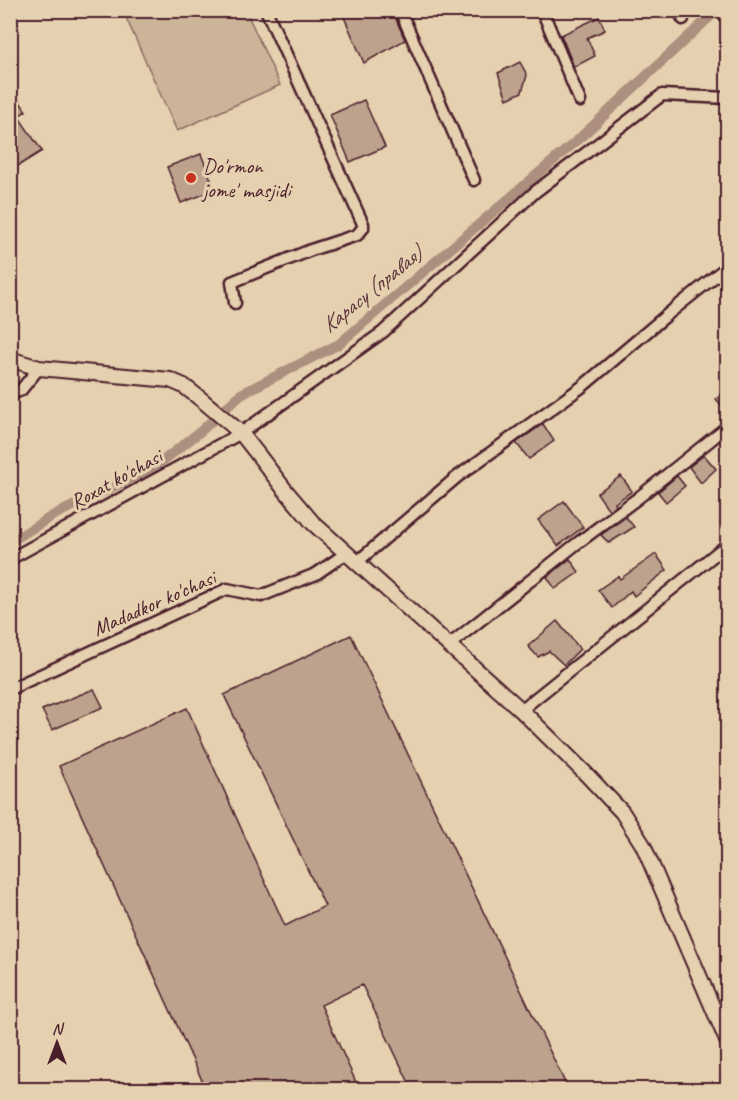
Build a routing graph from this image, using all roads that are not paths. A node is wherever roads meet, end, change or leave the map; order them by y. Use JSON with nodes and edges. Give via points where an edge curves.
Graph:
{"nodes":[{"id":1,"x":266,"y":10,"type":"edge"},
{"id":2,"x":400,"y":10,"type":"edge"},
{"id":3,"x":542,"y":10,"type":"edge"},
{"id":4,"x":728,"y":98,"type":"edge"},
{"id":5,"x":580,"y":101,"type":"dead end"},
{"id":6,"x":474,"y":180,"type":"dead end"},
{"id":7,"x":728,"y":266,"type":"edge"},
{"id":8,"x":235,"y":303,"type":"dead end"},
{"id":9,"x":10,"y":359,"type":"edge"},
{"id":10,"x":39,"y":368,"type":"junction"},
{"id":11,"x":10,"y":395,"type":"edge"},
{"id":12,"x":728,"y":426,"type":"edge"},
{"id":13,"x":239,"y":431,"type":"junction"},
{"id":14,"x":728,"y":544,"type":"edge"},
{"id":15,"x":351,"y":558,"type":"junction"},
{"id":16,"x":10,"y":559,"type":"edge"},
{"id":17,"x":448,"y":646,"type":"junction"},
{"id":18,"x":10,"y":689,"type":"edge"},
{"id":19,"x":521,"y":710,"type":"junction"},
{"id":20,"x":728,"y":1043,"type":"edge"}],
"edges":[{"from":1,"to":8,"type":"street","via":[[363,228],[357,235],[232,282]]},
{"from":2,"to":6,"type":"street"},
{"from":3,"to":5,"type":"street"},
{"from":4,"to":13,"type":"street","name":"Roxat ko'chasi","via":[[662,95],[535,192],[383,332]]},
{"from":7,"to":15,"type":"street","name":"Madadkor ko'chasi","via":[[583,387]]},
{"from":9,"to":10,"type":"main road"},
{"from":10,"to":11,"type":"street","via":[[21,390]]},
{"from":10,"to":13,"type":"main road","via":[[175,382]]},
{"from":12,"to":17,"type":"street"},
{"from":13,"to":15,"type":"main road","via":[[312,523]]},
{"from":13,"to":16,"type":"street","name":"Roxat ko'chasi"},
{"from":14,"to":19,"type":"street"},
{"from":15,"to":17,"type":"main road"},
{"from":15,"to":18,"type":"street","name":"Madadkor ko'chasi","via":[[261,596],[227,589]]},
{"from":17,"to":19,"type":"main road"},
{"from":19,"to":20,"type":"main road","via":[[604,793],[633,828]]}]}
